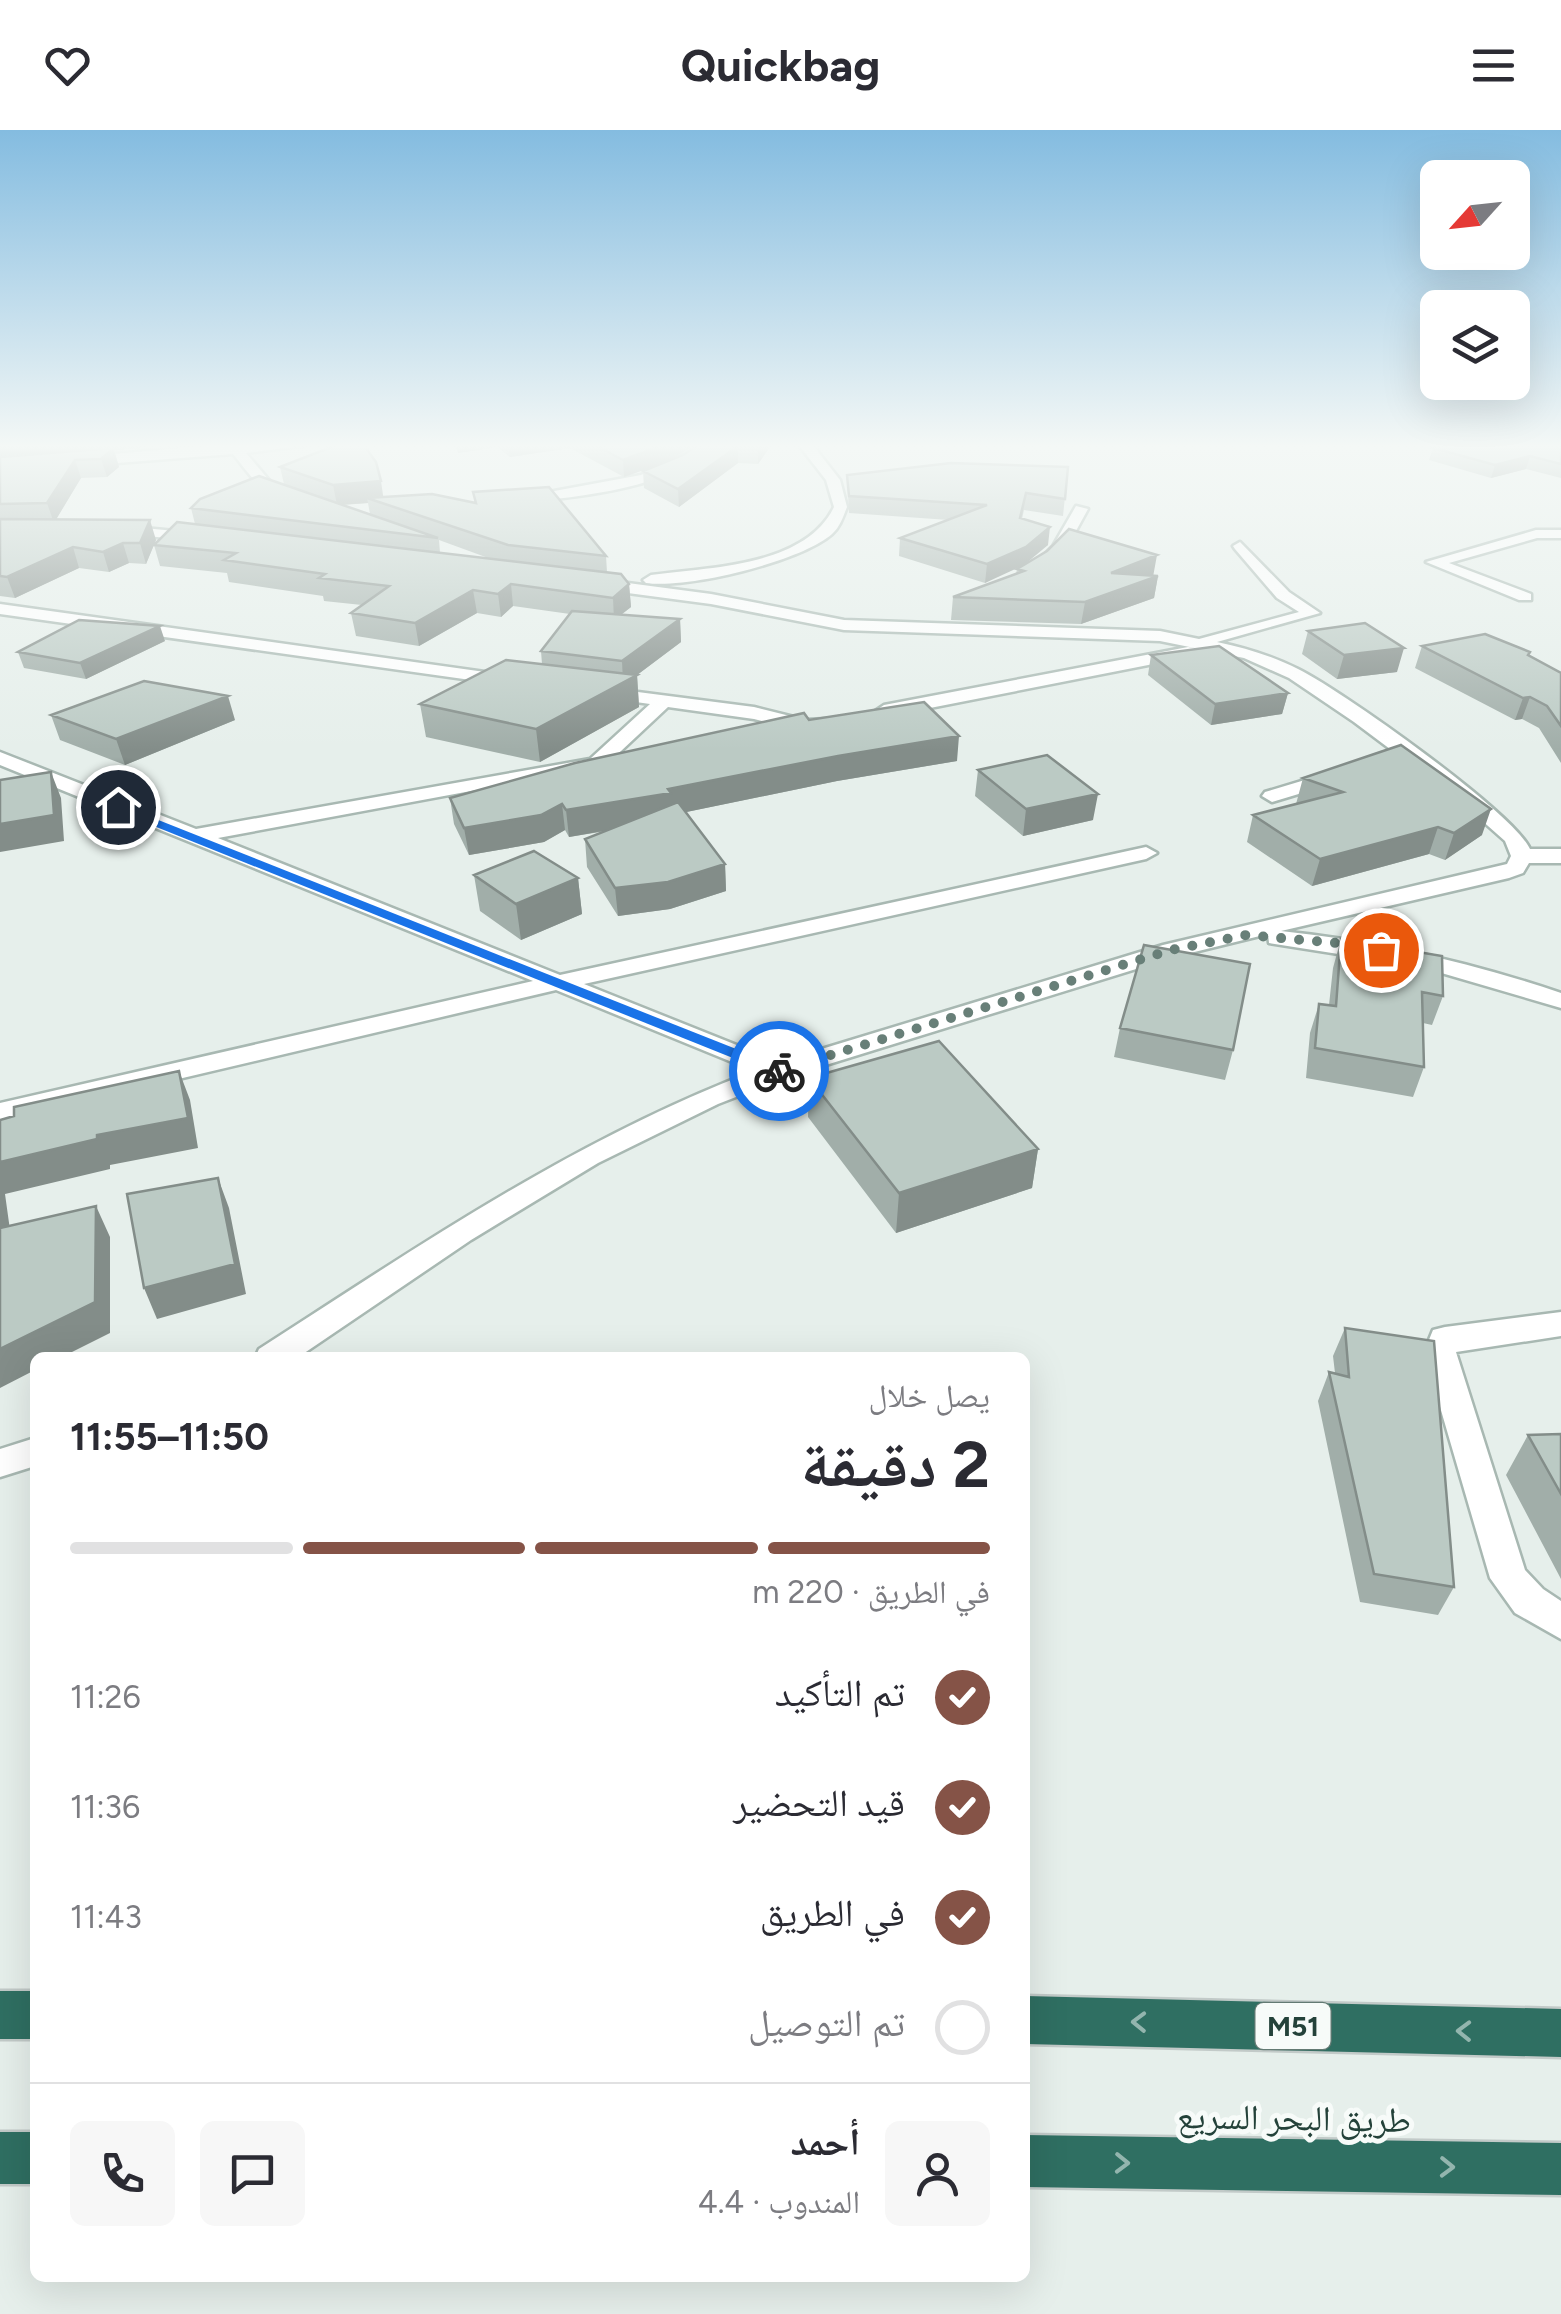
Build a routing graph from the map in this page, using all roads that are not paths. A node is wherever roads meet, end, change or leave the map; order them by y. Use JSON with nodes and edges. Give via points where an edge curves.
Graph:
{"nodes":[{"id":1,"x":802,"y":546,"type":"edge"},
{"id":2,"x":1061,"y":546,"type":"edge"},
{"id":3,"x":1240,"y":546,"type":"dead end"},
{"id":4,"x":1493,"y":546,"type":"edge"},
{"id":5,"x":1031,"y":569,"type":"edge"},
{"id":6,"x":580,"y":582,"type":"edge"},
{"id":7,"x":619,"y":586,"type":"junction"},
{"id":8,"x":1525,"y":597,"type":"dead end"},
{"id":9,"x":0,"y":609,"type":"edge"},
{"id":10,"x":948,"y":610,"type":"dead end"},
{"id":11,"x":905,"y":629,"type":"junction"},
{"id":12,"x":1207,"y":644,"type":"junction"},
{"id":13,"x":1035,"y":657,"type":"junction"},
{"id":14,"x":526,"y":682,"type":"edge"},
{"id":15,"x":585,"y":690,"type":"edge"},
{"id":16,"x":664,"y":701,"type":"junction"},
{"id":17,"x":806,"y":726,"type":"junction"},
{"id":18,"x":749,"y":736,"type":"edge"},
{"id":19,"x":1413,"y":754,"type":"junction"},
{"id":20,"x":636,"y":756,"type":"edge"},
{"id":21,"x":0,"y":758,"type":"edge"},
{"id":22,"x":598,"y":762,"type":"junction"},
{"id":23,"x":47,"y":777,"type":"junction"},
{"id":24,"x":0,"y":785,"type":"edge"},
{"id":25,"x":1272,"y":796,"type":"dead end"},
{"id":26,"x":189,"y":838,"type":"junction"},
{"id":27,"x":1146,"y":854,"type":"dead end"},
{"id":28,"x":1522,"y":856,"type":"junction"},
{"id":29,"x":1561,"y":856,"type":"edge"},
{"id":30,"x":1246,"y":935,"type":"junction"},
{"id":31,"x":556,"y":984,"type":"junction"},
{"id":32,"x":1561,"y":1001,"type":"edge"},
{"id":33,"x":778,"y":1071,"type":"junction"},
{"id":34,"x":0,"y":1112,"type":"edge"},
{"id":35,"x":1561,"y":1324,"type":"edge"},
{"id":36,"x":280,"y":1352,"type":"edge"},
{"id":37,"x":30,"y":1454,"type":"edge"},
{"id":38,"x":0,"y":1463,"type":"edge"},
{"id":39,"x":1561,"y":1622,"type":"edge"},
{"id":40,"x":0,"y":2015,"type":"edge"},
{"id":41,"x":30,"y":2015,"type":"edge"},
{"id":42,"x":1030,"y":2020,"type":"edge"},
{"id":43,"x":1561,"y":2033,"type":"edge"},
{"id":44,"x":0,"y":2158,"type":"edge"},
{"id":45,"x":30,"y":2158,"type":"edge"},
{"id":46,"x":1030,"y":2162,"type":"edge"},
{"id":47,"x":1561,"y":2169,"type":"edge"}],
"edges":[{"from":1,"to":7,"type":"street","via":[[746,567]]},
{"from":2,"to":5,"type":"street"},
{"from":3,"to":12,"type":"street","via":[[1283,595],[1312,613]]},
{"from":4,"to":8,"type":"street","via":[[1434,562]]},
{"from":6,"to":7,"type":"street"},
{"from":7,"to":11,"type":"street","via":[[824,622]]},
{"from":9,"to":14,"type":"street"},
{"from":10,"to":11,"type":"street"},
{"from":11,"to":13,"type":"street"},
{"from":12,"to":13,"type":"street"},
{"from":12,"to":13,"type":"street","via":[[1160,636]]},
{"from":12,"to":19,"type":"street","via":[[1295,674]]},
{"from":13,"to":17,"type":"street"},
{"from":15,"to":16,"type":"street"},
{"from":16,"to":17,"type":"street"},
{"from":16,"to":22,"type":"street"},
{"from":17,"to":18,"type":"street"},
{"from":19,"to":25,"type":"street"},
{"from":19,"to":28,"type":"street","via":[[1514,838]]},
{"from":20,"to":22,"type":"street"},
{"from":21,"to":23,"type":"street"},
{"from":22,"to":26,"type":"street"},
{"from":23,"to":24,"type":"street"},
{"from":23,"to":26,"type":"street"},
{"from":26,"to":31,"type":"street"},
{"from":27,"to":31,"type":"street"},
{"from":28,"to":29,"type":"street"},
{"from":28,"to":30,"type":"street","via":[[1502,874]]},
{"from":30,"to":32,"type":"street","via":[[1415,957]]},
{"from":30,"to":33,"type":"street","via":[[1171,950]]},
{"from":31,"to":33,"type":"street"},
{"from":31,"to":34,"type":"street"},
{"from":33,"to":36,"type":"street","via":[[588,1156]]},
{"from":35,"to":39,"type":"street","via":[[1445,1339],[1440,1352],[1509,1578]]},
{"from":37,"to":38,"type":"street"},
{"from":40,"to":41,"type":"highway"},
{"from":43,"to":42,"type":"highway","number":"M51","one_way":true},
{"from":44,"to":45,"type":"highway"},
{"from":46,"to":47,"type":"highway","name":"طريق البحر السريع","one_way":true}]}
